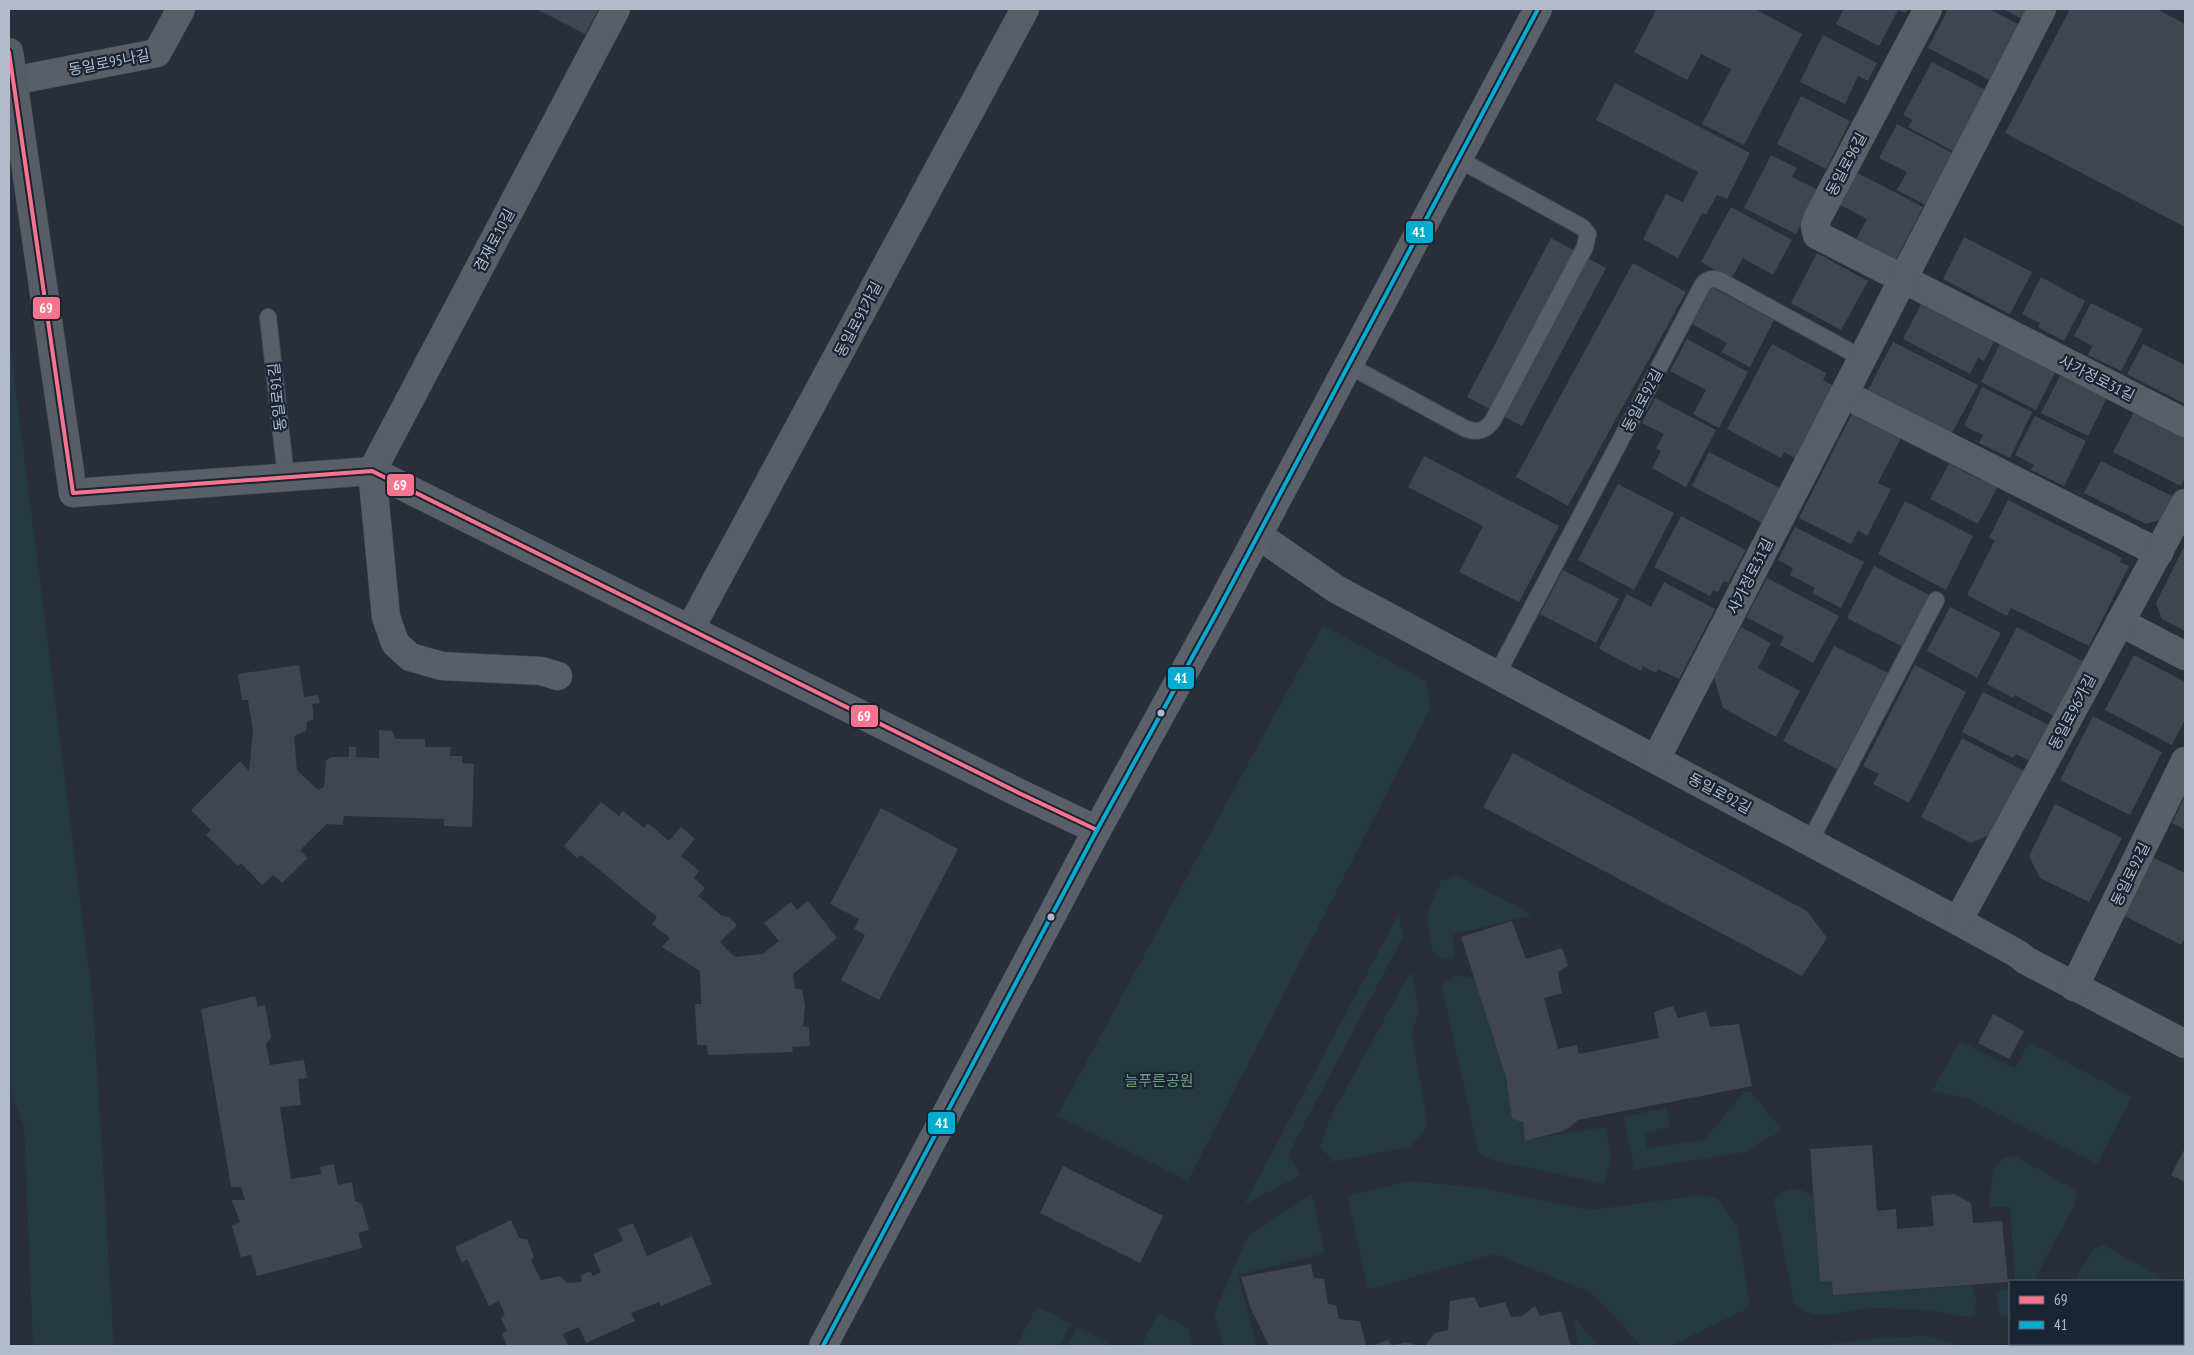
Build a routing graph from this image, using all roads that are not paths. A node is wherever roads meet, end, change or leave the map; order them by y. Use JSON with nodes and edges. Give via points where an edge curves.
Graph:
{"nodes":[{"id":1,"x":181,"y":9,"type":"edge"},
{"id":2,"x":616,"y":9,"type":"edge"},
{"id":3,"x":1025,"y":9,"type":"edge"},
{"id":4,"x":1538,"y":9,"type":"edge"},
{"id":5,"x":1928,"y":9,"type":"edge"},
{"id":6,"x":2042,"y":9,"type":"edge"},
{"id":7,"x":9,"y":52,"type":"edge"},
{"id":8,"x":12,"y":81,"type":"junction"},
{"id":9,"x":1458,"y":159,"type":"junction"},
{"id":10,"x":1903,"y":279,"type":"junction"},
{"id":11,"x":268,"y":317,"type":"dead end"},
{"id":12,"x":1862,"y":358,"type":"junction"},
{"id":13,"x":1348,"y":366,"type":"junction"},
{"id":14,"x":1844,"y":394,"type":"junction"},
{"id":15,"x":2185,"y":423,"type":"edge"},
{"id":16,"x":372,"y":471,"type":"junction"},
{"id":17,"x":286,"y":477,"type":"junction"},
{"id":18,"x":2185,"y":504,"type":"edge"},
{"id":19,"x":1258,"y":535,"type":"junction"},
{"id":20,"x":2158,"y":552,"type":"junction"},
{"id":21,"x":1936,"y":600,"type":"dead end"},
{"id":22,"x":2120,"y":622,"type":"junction"},
{"id":23,"x":690,"y":629,"type":"junction"},
{"id":24,"x":2185,"y":656,"type":"edge"},
{"id":25,"x":558,"y":676,"type":"dead end"},
{"id":26,"x":1496,"y":676,"type":"junction"},
{"id":27,"x":1656,"y":759,"type":"junction"},
{"id":28,"x":2185,"y":761,"type":"edge"},
{"id":29,"x":1097,"y":830,"type":"junction"},
{"id":30,"x":1810,"y":841,"type":"junction"},
{"id":31,"x":1958,"y":920,"type":"junction"},
{"id":32,"x":2074,"y":986,"type":"junction"},
{"id":33,"x":2185,"y":1044,"type":"edge"},
{"id":34,"x":823,"y":1346,"type":"edge"}],
"edges":[{"from":1,"to":8,"type":"street","name":"동일로95나길","via":[[157,54]]},
{"from":2,"to":16,"type":"street","name":"겸재로10길"},
{"from":3,"to":23,"type":"street","name":"동일로91가길"},
{"from":4,"to":9,"type":"main road"},
{"from":5,"to":10,"type":"street","name":"동일로96길","via":[[1814,226],[1817,235],[1823,239]]},
{"from":6,"to":10,"type":"street","name":"사가정로31길"},
{"from":7,"to":8,"type":"street"},
{"from":8,"to":17,"type":"street","via":[[73,493]]},
{"from":9,"to":13,"type":"main road"},
{"from":9,"to":13,"type":"lane","via":[[1586,230],[1589,238],[1585,247],[1486,428],[1474,432],[1466,429]]},
{"from":10,"to":12,"type":"street","name":"사가정로31길"},
{"from":10,"to":15,"type":"street","name":"사가정로31길"},
{"from":11,"to":17,"type":"lane","name":"동일로91길"},
{"from":12,"to":14,"type":"street","name":"사가정로31길"},
{"from":12,"to":26,"type":"lane","name":"동일로92길","via":[[1719,280],[1707,280]]},
{"from":13,"to":19,"type":"main road"},
{"from":14,"to":20,"type":"street"},
{"from":14,"to":27,"type":"street","name":"사가정로31길"},
{"from":16,"to":17,"type":"street"},
{"from":16,"to":23,"type":"street"},
{"from":16,"to":25,"type":"street","via":[[386,617],[394,643],[410,657],[442,666],[541,671]]},
{"from":18,"to":20,"type":"street","name":"동일로96가길"},
{"from":19,"to":26,"type":"street","name":"동일로92길","via":[[1336,589]]},
{"from":19,"to":29,"type":"main road"},
{"from":20,"to":22,"type":"street","name":"동일로96가길"},
{"from":21,"to":30,"type":"lane"},
{"from":22,"to":24,"type":"street"},
{"from":22,"to":31,"type":"street","name":"동일로96가길"},
{"from":23,"to":29,"type":"street"},
{"from":26,"to":27,"type":"street","name":"동일로92길"},
{"from":27,"to":30,"type":"street","name":"동일로92길"},
{"from":28,"to":32,"type":"street","name":"동일로92길"},
{"from":29,"to":34,"type":"main road"},
{"from":30,"to":31,"type":"street","name":"동일로92길"},
{"from":31,"to":32,"type":"street","name":"동일로92길"},
{"from":32,"to":33,"type":"street","name":"동일로92길"}]}
